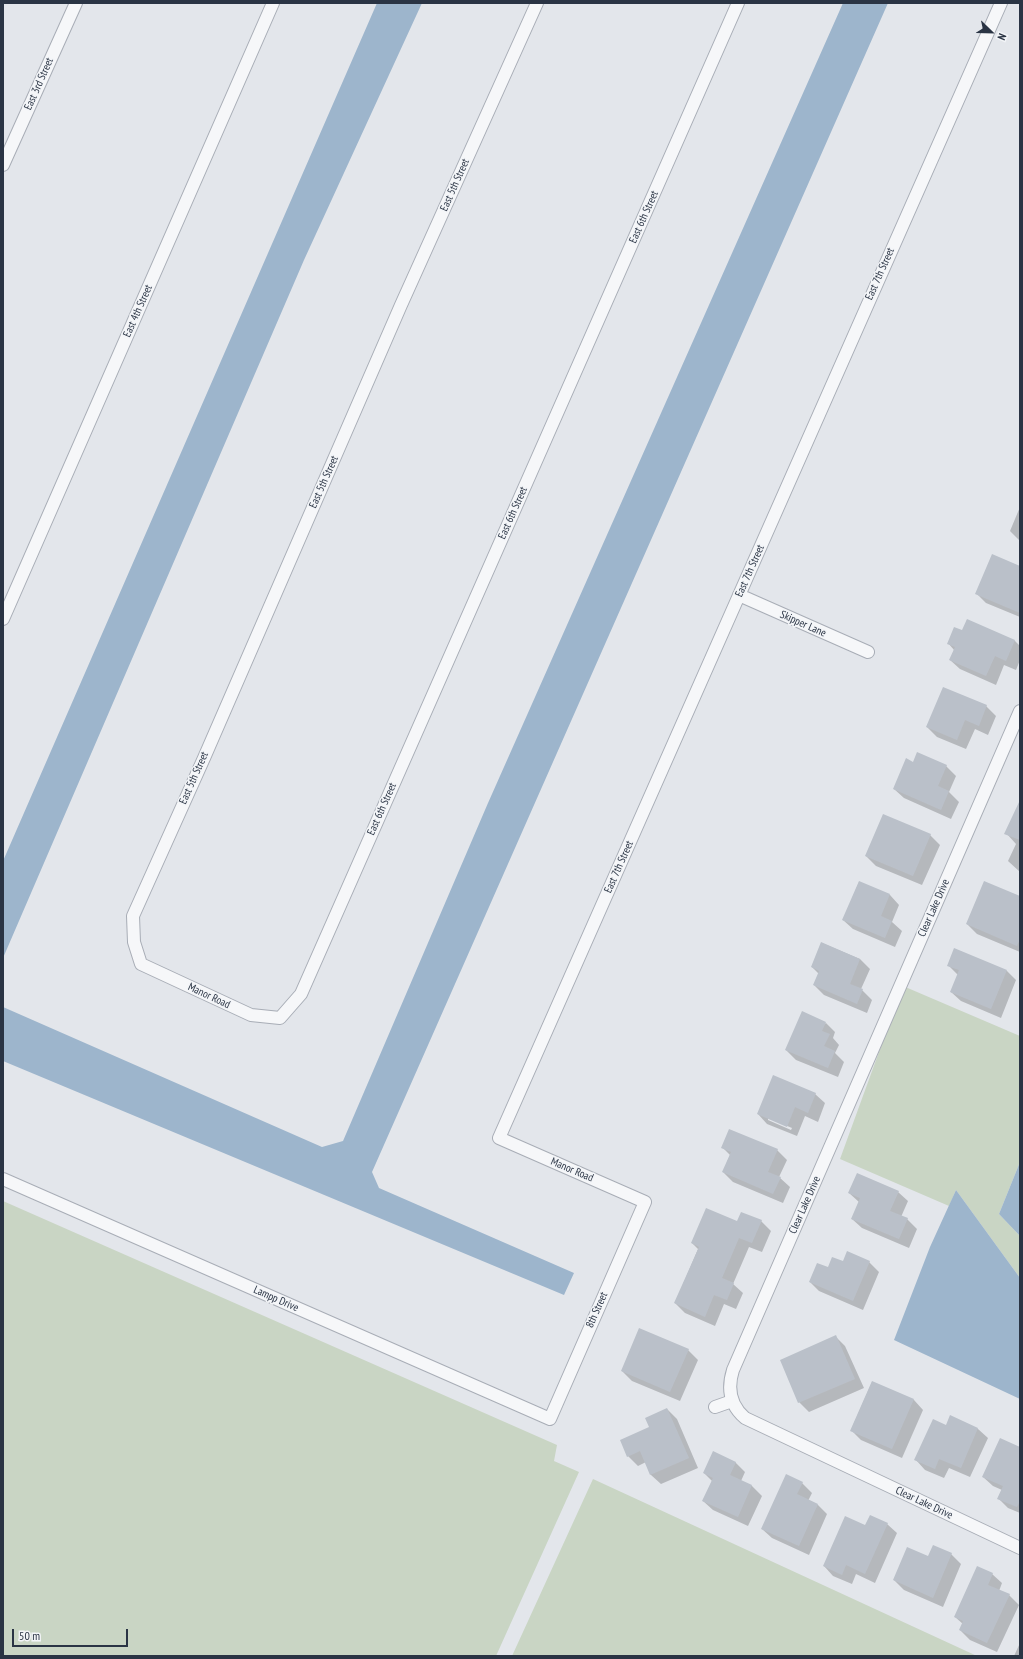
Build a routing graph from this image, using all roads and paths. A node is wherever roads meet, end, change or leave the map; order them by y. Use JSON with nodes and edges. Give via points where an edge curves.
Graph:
{"nodes":[{"id":1,"x":76,"y":3,"type":"edge"},
{"id":2,"x":273,"y":3,"type":"edge"},
{"id":3,"x":537,"y":3,"type":"edge"},
{"id":4,"x":738,"y":3,"type":"edge"},
{"id":5,"x":1001,"y":3,"type":"edge"},
{"id":6,"x":3,"y":165,"type":"edge"},
{"id":7,"x":739,"y":596,"type":"junction"},
{"id":8,"x":3,"y":619,"type":"edge"},
{"id":9,"x":868,"y":652,"type":"dead end"},
{"id":10,"x":1020,"y":711,"type":"edge"},
{"id":11,"x":141,"y":964,"type":"joint"},
{"id":12,"x":280,"y":1018,"type":"joint"},
{"id":13,"x":499,"y":1138,"type":"joint"},
{"id":14,"x":3,"y":1179,"type":"edge"},
{"id":15,"x":645,"y":1202,"type":"joint"},
{"id":16,"x":732,"y":1401,"type":"junction"},
{"id":17,"x":715,"y":1407,"type":"dead end"},
{"id":18,"x":550,"y":1419,"type":"joint"},
{"id":19,"x":1020,"y":1548,"type":"edge"}],
"edges":[{"from":1,"to":6,"type":"street","name":"East 3rd Street"},
{"from":2,"to":8,"type":"street","name":"East 4th Street"},
{"from":3,"to":11,"type":"street","name":"East 5th Street","via":[[132,916],[134,942]]},
{"from":4,"to":12,"type":"street","name":"East 6th Street","via":[[301,994]]},
{"from":5,"to":7,"type":"street","name":"East 7th Street"},
{"from":7,"to":9,"type":"street","name":"Skipper Lane"},
{"from":7,"to":13,"type":"street","name":"East 7th Street"},
{"from":10,"to":16,"type":"street","name":"Clear Lake Drive","via":[[733,1370],[730,1387]]},
{"from":11,"to":12,"type":"street","name":"Manor Road","via":[[251,1015]]},
{"from":13,"to":15,"type":"street","name":"Manor Road"},
{"from":14,"to":18,"type":"street","name":"Lampp Drive"},
{"from":15,"to":18,"type":"street","name":"8th Street"},
{"from":16,"to":17,"type":"street"},
{"from":16,"to":19,"type":"street","name":"Clear Lake Drive","via":[[745,1418]]}]}
